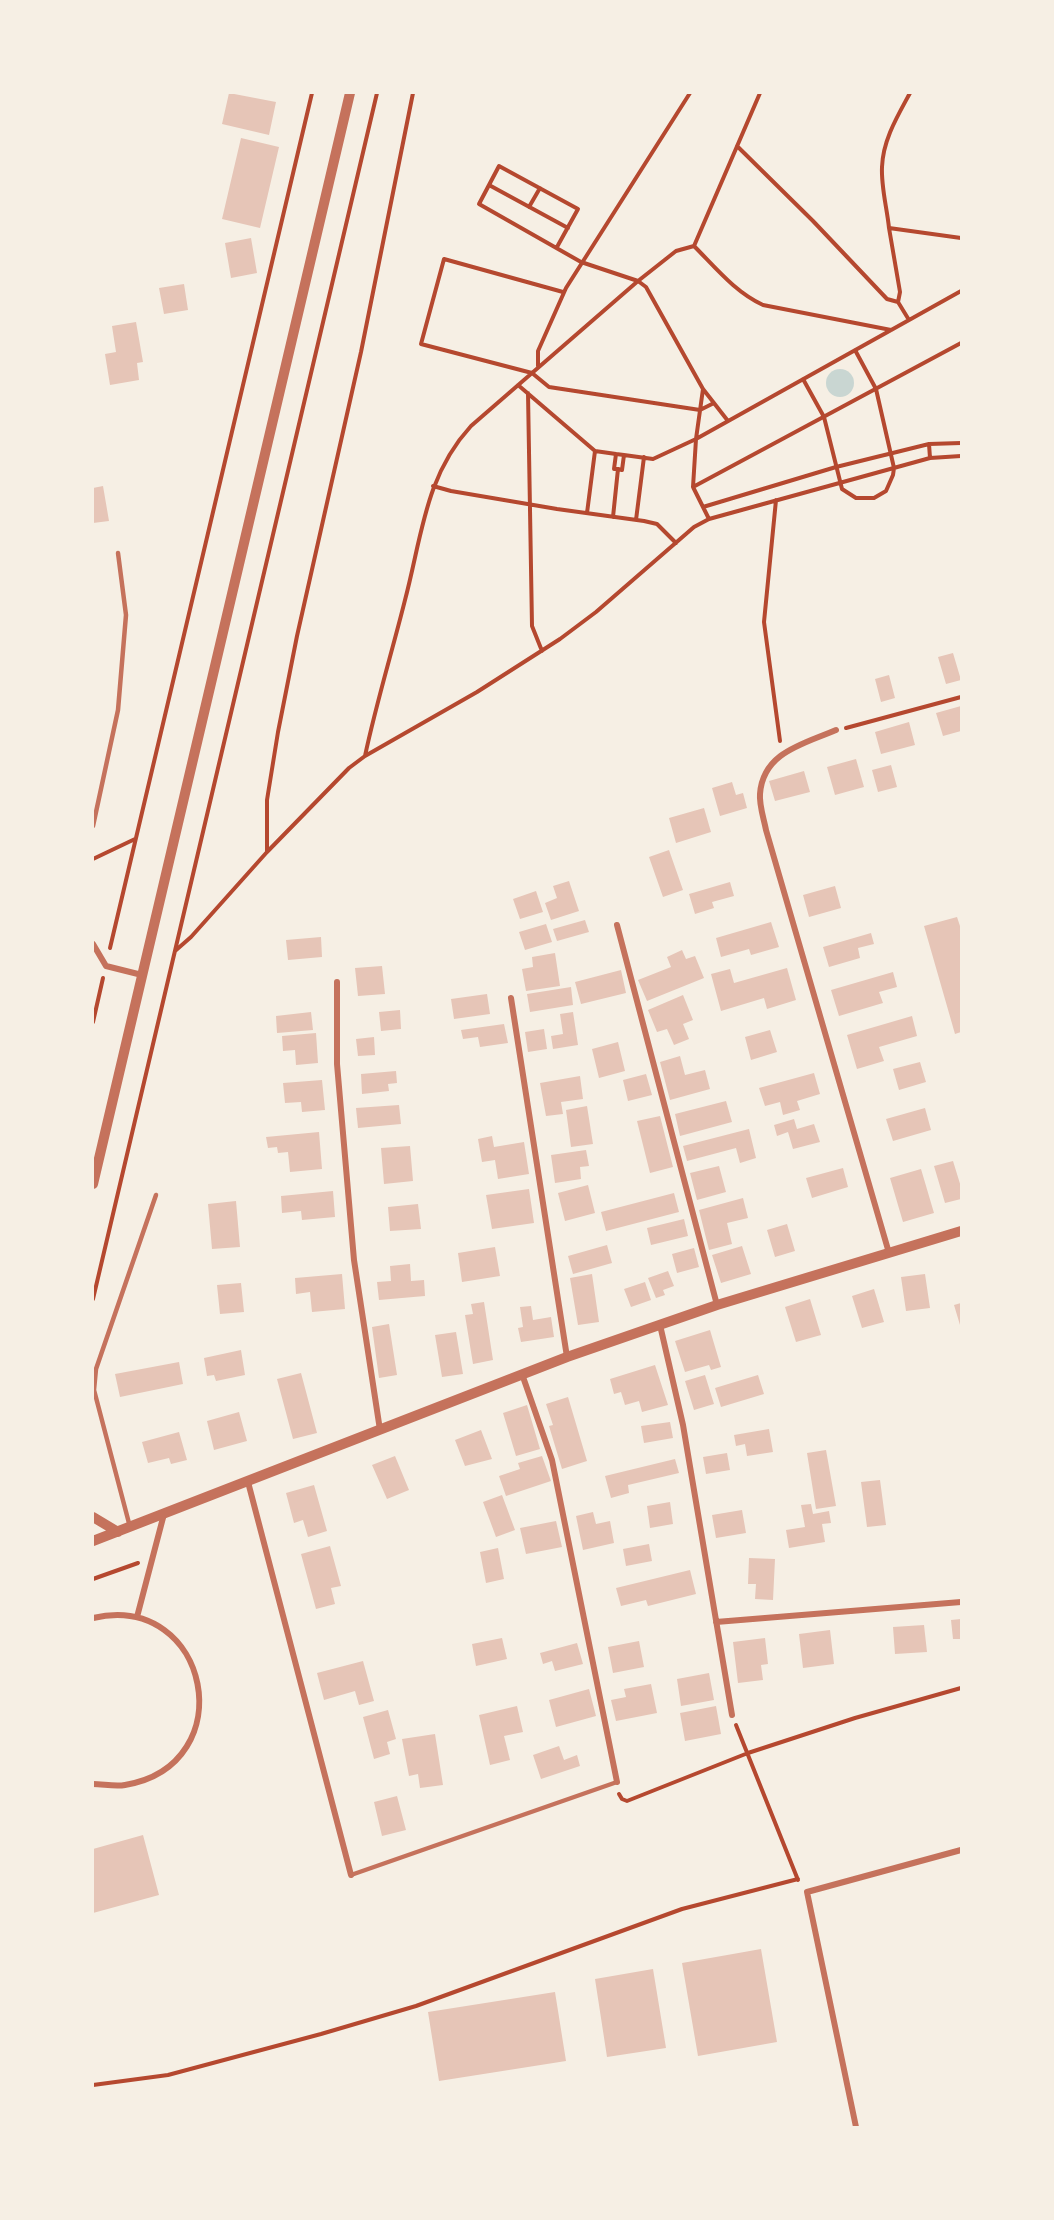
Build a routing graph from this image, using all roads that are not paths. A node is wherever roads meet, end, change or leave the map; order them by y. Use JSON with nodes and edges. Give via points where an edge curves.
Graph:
{"nodes":[{"id":1,"x":350,"y":93,"type":"edge"},
{"id":2,"x":117,"y":553,"type":"dead end"},
{"id":3,"x":836,"y":730,"type":"road end"},
{"id":4,"x":93,"y":826,"type":"edge"},
{"id":5,"x":617,"y":925,"type":"dead end"},
{"id":6,"x":93,"y":944,"type":"edge"},
{"id":7,"x":142,"y":975,"type":"junction"},
{"id":8,"x":337,"y":982,"type":"dead end"},
{"id":9,"x":510,"y":998,"type":"dead end"},
{"id":10,"x":93,"y":1184,"type":"edge"},
{"id":11,"x":156,"y":1195,"type":"dead end"},
{"id":12,"x":961,"y":1231,"type":"edge"},
{"id":13,"x":889,"y":1253,"type":"junction"},
{"id":14,"x":717,"y":1305,"type":"junction"},
{"id":15,"x":660,"y":1324,"type":"junction"},
{"id":16,"x":567,"y":1357,"type":"junction"},
{"id":17,"x":522,"y":1374,"type":"junction"},
{"id":18,"x":380,"y":1430,"type":"junction"},
{"id":19,"x":248,"y":1482,"type":"junction"},
{"id":20,"x":164,"y":1514,"type":"junction"},
{"id":21,"x":93,"y":1517,"type":"edge"},
{"id":22,"x":130,"y":1527,"type":"junction"},
{"id":23,"x":118,"y":1532,"type":"junction"},
{"id":24,"x":93,"y":1541,"type":"edge"},
{"id":25,"x":961,"y":1602,"type":"edge"},
{"id":26,"x":137,"y":1617,"type":"junction"},
{"id":27,"x":93,"y":1618,"type":"edge"},
{"id":28,"x":716,"y":1622,"type":"junction"},
{"id":29,"x":732,"y":1715,"type":"road end"},
{"id":30,"x":617,"y":1782,"type":"joint"},
{"id":31,"x":93,"y":1784,"type":"edge"},
{"id":32,"x":961,"y":1850,"type":"edge"},
{"id":33,"x":351,"y":1875,"type":"joint"},
{"id":34,"x":856,"y":2127,"type":"edge"}],
"edges":[{"from":1,"to":7,"type":"street"},
{"from":2,"to":4,"type":"lane","via":[[126,615],[118,710]]},
{"from":3,"to":13,"type":"street","via":[[781,754],[764,772],[759,795]]},
{"from":5,"to":14,"type":"street"},
{"from":6,"to":7,"type":"street","via":[[106,966]]},
{"from":7,"to":10,"type":"street"},
{"from":8,"to":18,"type":"street","via":[[337,1064],[354,1260]]},
{"from":9,"to":16,"type":"street"},
{"from":11,"to":22,"type":"lane","via":[[96,1369],[94,1390]]},
{"from":12,"to":13,"type":"street"},
{"from":13,"to":14,"type":"street"},
{"from":14,"to":15,"type":"street"},
{"from":15,"to":16,"type":"street"},
{"from":15,"to":28,"type":"street"},
{"from":16,"to":17,"type":"street"},
{"from":17,"to":18,"type":"street"},
{"from":17,"to":30,"type":"street","via":[[552,1460]]},
{"from":18,"to":19,"type":"street"},
{"from":19,"to":20,"type":"street"},
{"from":19,"to":33,"type":"street"},
{"from":20,"to":22,"type":"street"},
{"from":20,"to":26,"type":"street"},
{"from":21,"to":23,"type":"street"},
{"from":22,"to":23,"type":"street"},
{"from":23,"to":24,"type":"street"},
{"from":25,"to":28,"type":"street"},
{"from":26,"to":27,"type":"street","via":[[109,1614]]},
{"from":26,"to":31,"type":"street","via":[[162,1629],[183,1647],[196,1672],[201,1702],[194,1733],[178,1759],[153,1778],[123,1786]]},
{"from":28,"to":29,"type":"street"},
{"from":30,"to":33,"type":"lane"},
{"from":32,"to":34,"type":"street","via":[[807,1892]]}]}
